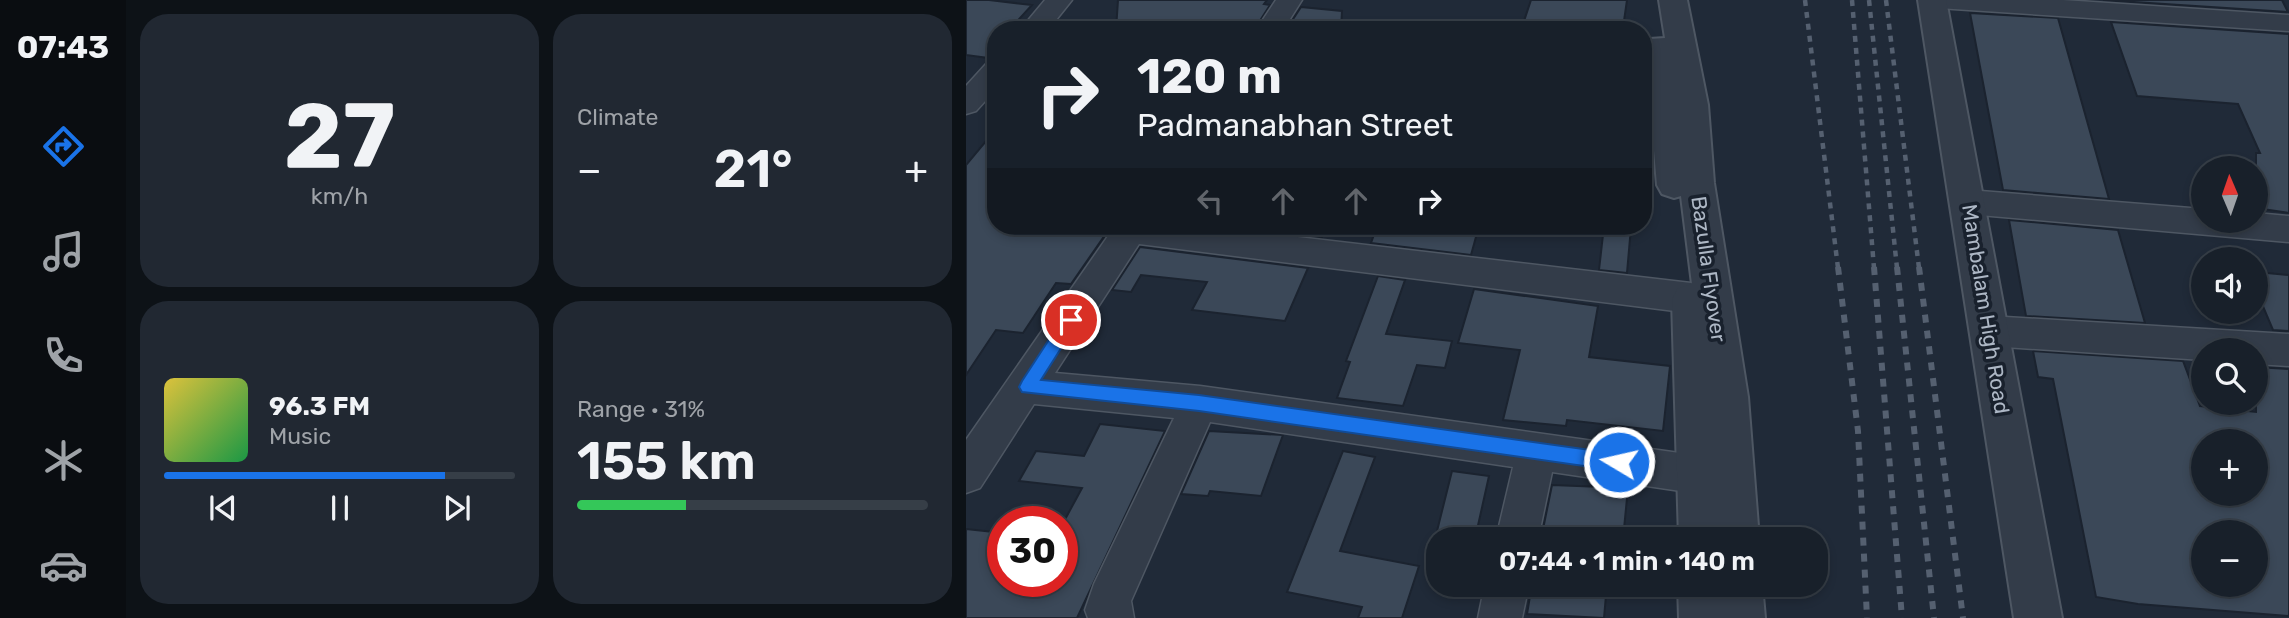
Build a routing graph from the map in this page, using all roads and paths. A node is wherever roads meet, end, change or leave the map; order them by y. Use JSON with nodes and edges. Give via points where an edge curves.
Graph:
{"nodes":[{"id":1,"x":1059,"y":0,"type":"edge"},
{"id":2,"x":1289,"y":0,"type":"edge"},
{"id":3,"x":1656,"y":0,"type":"edge"},
{"id":4,"x":1672,"y":0,"type":"edge"},
{"id":5,"x":1932,"y":0,"type":"edge"},
{"id":6,"x":1938,"y":0,"type":"edge"},
{"id":7,"x":1041,"y":21,"type":"edge"},
{"id":8,"x":1275,"y":21,"type":"edge"},
{"id":9,"x":2289,"y":23,"type":"edge"},
{"id":10,"x":987,"y":81,"type":"edge"},
{"id":11,"x":966,"y":104,"type":"edge"},
{"id":12,"x":1655,"y":130,"type":"edge"},
{"id":13,"x":1968,"y":202,"type":"junction"},
{"id":14,"x":2289,"y":229,"type":"edge"},
{"id":15,"x":1126,"y":235,"type":"edge"},
{"id":16,"x":1187,"y":235,"type":"edge"},
{"id":17,"x":1691,"y":298,"type":"junction"},
{"id":18,"x":1989,"y":331,"type":"junction"},
{"id":19,"x":2289,"y":350,"type":"edge"},
{"id":20,"x":1028,"y":387,"type":"junction"},
{"id":21,"x":1199,"y":403,"type":"junction"},
{"id":22,"x":1537,"y":450,"type":"junction"},
{"id":23,"x":971,"y":457,"type":"edge"},
{"id":24,"x":1700,"y":475,"type":"junction"},
{"id":25,"x":1520,"y":527,"type":"edge"},
{"id":26,"x":1702,"y":527,"type":"edge"},
{"id":27,"x":1735,"y":527,"type":"edge"},
{"id":28,"x":1504,"y":597,"type":"edge"},
{"id":29,"x":1702,"y":597,"type":"edge"},
{"id":30,"x":1739,"y":597,"type":"edge"},
{"id":31,"x":1112,"y":618,"type":"edge"},
{"id":32,"x":1500,"y":618,"type":"edge"},
{"id":33,"x":1703,"y":618,"type":"edge"},
{"id":34,"x":1741,"y":618,"type":"edge"},
{"id":35,"x":2038,"y":618,"type":"edge"}],
"edges":[{"from":1,"to":7,"type":"street"},
{"from":2,"to":8,"type":"street"},
{"from":3,"to":12,"type":"street"},
{"from":4,"to":27,"type":"street","name":"Bazulla Flyover","via":[[1692,105],[1697,183],[1727,397]]},
{"from":5,"to":13,"type":"street","name":"Mambalam High Road"},
{"from":6,"to":9,"type":"street"},
{"from":10,"to":11,"type":"street"},
{"from":12,"to":17,"type":"street"},
{"from":13,"to":14,"type":"street"},
{"from":13,"to":18,"type":"street","name":"Mambalam High Road"},
{"from":15,"to":20,"type":"street"},
{"from":16,"to":17,"type":"street"},
{"from":17,"to":24,"type":"street"},
{"from":18,"to":19,"type":"street"},
{"from":18,"to":35,"type":"street","name":"Mambalam High Road"},
{"from":20,"to":21,"type":"street"},
{"from":20,"to":23,"type":"street"},
{"from":21,"to":22,"type":"street"},
{"from":21,"to":31,"type":"street","via":[[1109,599],[1107,610]]},
{"from":22,"to":24,"type":"street"},
{"from":22,"to":25,"type":"street"},
{"from":24,"to":26,"type":"street"},
{"from":28,"to":32,"type":"street"},
{"from":29,"to":33,"type":"street"},
{"from":30,"to":34,"type":"street"}]}
